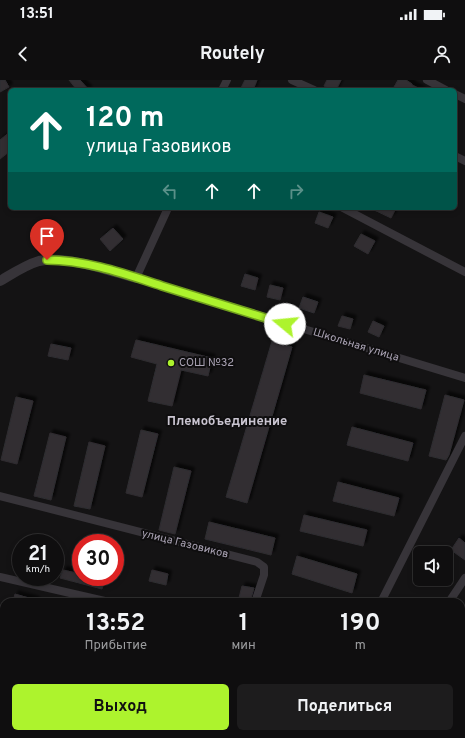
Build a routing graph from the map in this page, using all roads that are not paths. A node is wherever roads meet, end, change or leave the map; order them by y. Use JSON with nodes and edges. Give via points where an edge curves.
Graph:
{"nodes":[{"id":1,"x":292,"y":80,"type":"edge"},
{"id":2,"x":427,"y":80,"type":"edge"},
{"id":3,"x":310,"y":88,"type":"edge"},
{"id":4,"x":442,"y":88,"type":"edge"},
{"id":5,"x":167,"y":210,"type":"edge"},
{"id":6,"x":347,"y":210,"type":"edge"},
{"id":7,"x":465,"y":272,"type":"edge"},
{"id":8,"x":136,"y":278,"type":"junction"},
{"id":9,"x":0,"y":281,"type":"edge"},
{"id":10,"x":465,"y":378,"type":"edge"},
{"id":11,"x":465,"y":436,"type":"edge"},
{"id":12,"x":0,"y":496,"type":"edge"},
{"id":13,"x":0,"y":577,"type":"edge"},
{"id":14,"x":465,"y":578,"type":"edge"},
{"id":15,"x":92,"y":598,"type":"edge"},
{"id":16,"x":256,"y":598,"type":"edge"},
{"id":17,"x":383,"y":598,"type":"edge"},
{"id":18,"x":452,"y":598,"type":"edge"}],
"edges":[{"from":1,"to":3,"type":"street"},
{"from":2,"to":4,"type":"street"},
{"from":5,"to":8,"type":"street"},
{"from":6,"to":7,"type":"street"},
{"from":8,"to":9,"type":"street","via":[[78,263],[47,260],[13,273]]},
{"from":8,"to":10,"type":"street","name":"Школьная улица"},
{"from":11,"to":17,"type":"street"},
{"from":12,"to":16,"type":"street","name":"улица Газовиков","via":[[257,562],[264,567],[264,575]]},
{"from":13,"to":15,"type":"street"},
{"from":14,"to":18,"type":"street"}]}
